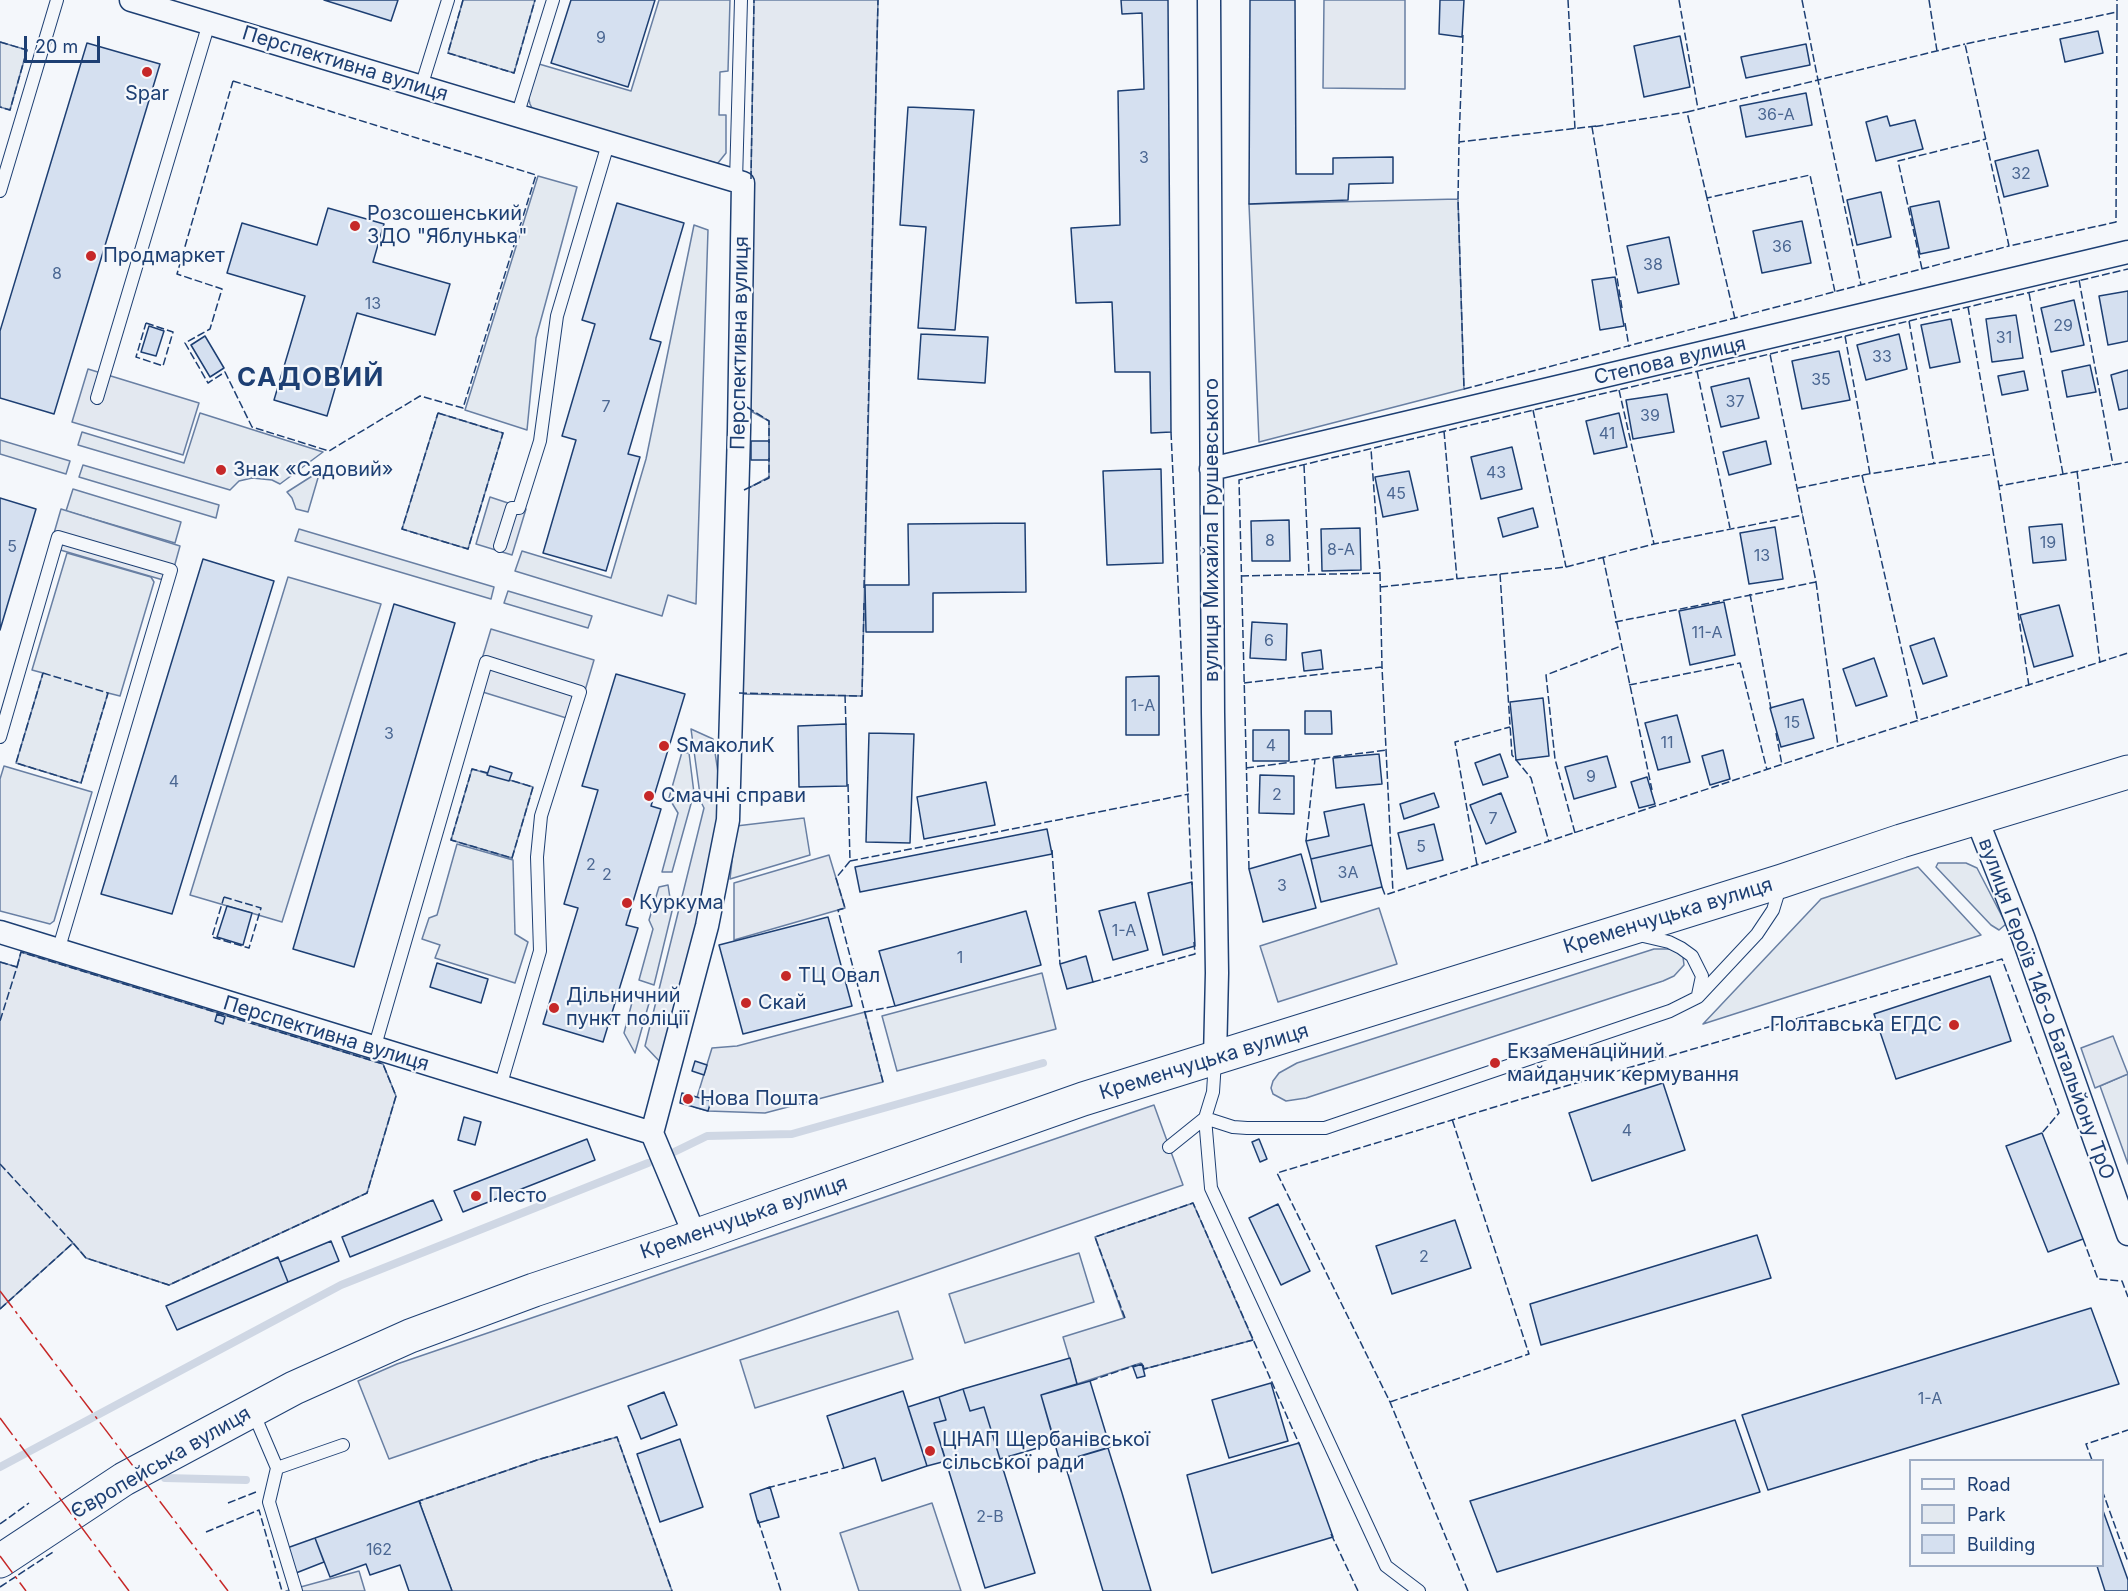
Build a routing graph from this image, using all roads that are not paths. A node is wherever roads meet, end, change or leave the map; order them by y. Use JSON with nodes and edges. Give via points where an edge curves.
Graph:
{"nodes":[{"id":1,"x":57,"y":0,"type":"edge"},
{"id":2,"x":131,"y":0,"type":"edge"},
{"id":3,"x":448,"y":0,"type":"edge"},
{"id":4,"x":553,"y":0,"type":"edge"},
{"id":5,"x":741,"y":0,"type":"edge"},
{"id":6,"x":1209,"y":0,"type":"edge"},
{"id":7,"x":209,"y":23,"type":"junction"},
{"id":8,"x":421,"y":87,"type":"junction"},
{"id":9,"x":517,"y":116,"type":"junction"},
{"id":10,"x":609,"y":144,"type":"junction"},
{"id":11,"x":736,"y":181,"type":"junction"},
{"id":12,"x":0,"y":191,"type":"edge"},
{"id":13,"x":2128,"y":252,"type":"edge"},
{"id":14,"x":97,"y":398,"type":"dead end"},
{"id":15,"x":1211,"y":469,"type":"junction"},
{"id":16,"x":500,"y":546,"type":"dead end"},
{"id":17,"x":0,"y":737,"type":"edge"},
{"id":18,"x":2128,"y":772,"type":"edge"},
{"id":19,"x":1976,"y":817,"type":"junction"},
{"id":20,"x":1782,"y":881,"type":"junction"},
{"id":21,"x":1621,"y":930,"type":"junction"},
{"id":22,"x":0,"y":932,"type":"edge"},
{"id":23,"x":58,"y":951,"type":"junction"},
{"id":24,"x":1698,"y":997,"type":"junction"},
{"id":25,"x":374,"y":1049,"type":"junction"},
{"id":26,"x":1215,"y":1059,"type":"junction"},
{"id":27,"x":500,"y":1087,"type":"junction"},
{"id":28,"x":1205,"y":1118,"type":"junction"},
{"id":29,"x":652,"y":1133,"type":"junction"},
{"id":30,"x":1169,"y":1147,"type":"dead end"},
{"id":31,"x":2128,"y":1234,"type":"edge"},
{"id":32,"x":695,"y":1236,"type":"junction"},
{"id":33,"x":294,"y":1388,"type":"joint"},
{"id":34,"x":252,"y":1411,"type":"junction"},
{"id":35,"x":343,"y":1444,"type":"dead end"},
{"id":36,"x":277,"y":1468,"type":"junction"},
{"id":37,"x":0,"y":1561,"type":"edge"},
{"id":38,"x":296,"y":1591,"type":"edge"},
{"id":39,"x":1419,"y":1591,"type":"edge"}],
"edges":[{"from":1,"to":12,"type":"lane"},
{"from":2,"to":7,"type":"street","name":"Перспективна вулиця"},
{"from":3,"to":8,"type":"lane"},
{"from":4,"to":9,"type":"lane"},
{"from":5,"to":11,"type":"lane"},
{"from":6,"to":15,"type":"street","name":"вулиця Михайла Грушевського"},
{"from":7,"to":8,"type":"street","name":"Перспективна вулиця"},
{"from":7,"to":14,"type":"lane"},
{"from":8,"to":9,"type":"street","name":"Перспективна вулиця"},
{"from":9,"to":10,"type":"street","name":"Перспективна вулиця"},
{"from":10,"to":11,"type":"street","name":"Перспективна вулиця"},
{"from":10,"to":16,"type":"lane","via":[[557,316],[540,441],[519,508],[512,508]]},
{"from":11,"to":29,"type":"street","name":"Перспективна вулиця","via":[[743,183],[728,820],[707,926]]},
{"from":13,"to":15,"type":"street","name":"Степова вулиця"},
{"from":15,"to":26,"type":"street","name":"вулиця Михайла Грушевського"},
{"from":17,"to":23,"type":"lane","via":[[58,537],[171,570]]},
{"from":18,"to":19,"type":"highway","name":"Кременчуцька вулиця"},
{"from":19,"to":20,"type":"highway","name":"Кременчуцька вулиця"},
{"from":19,"to":31,"type":"street","name":"вулиця Героїв 146-о Батальйону ТрО","via":[[2023,937]]},
{"from":20,"to":21,"type":"highway","name":"Кременчуцька вулиця"},
{"from":20,"to":24,"type":"lane","via":[[1773,910],[1757,934]]},
{"from":21,"to":24,"type":"lane","via":[[1669,942],[1692,956],[1702,976]]},
{"from":21,"to":26,"type":"highway","name":"Кременчуцька вулиця"},
{"from":22,"to":23,"type":"street","name":"Перспективна вулиця"},
{"from":23,"to":25,"type":"street","name":"Перспективна вулиця"},
{"from":24,"to":28,"type":"lane","via":[[1671,1011],[1325,1128],[1233,1127]]},
{"from":25,"to":27,"type":"street","name":"Перспективна вулиця"},
{"from":25,"to":27,"type":"lane","via":[[486,662],[580,692],[541,816],[537,857],[540,951]]},
{"from":26,"to":28,"type":"lane","via":[[1213,1092]]},
{"from":26,"to":32,"type":"highway","name":"Кременчуцька вулиця","via":[[1083,1099]]},
{"from":27,"to":29,"type":"street","name":"Перспективна вулиця"},
{"from":28,"to":30,"type":"lane"},
{"from":28,"to":39,"type":"lane","via":[[1211,1188],[1386,1566]]},
{"from":29,"to":32,"type":"street"},
{"from":32,"to":33,"type":"highway","name":"Кременчуцька вулиця","via":[[410,1336]]},
{"from":33,"to":34,"type":"highway","name":"Європейська вулиця"},
{"from":34,"to":36,"type":"lane"},
{"from":34,"to":37,"type":"highway","name":"Європейська вулиця","via":[[124,1479]]},
{"from":35,"to":36,"type":"lane"},
{"from":36,"to":38,"type":"lane","via":[[269,1502]]}]}
